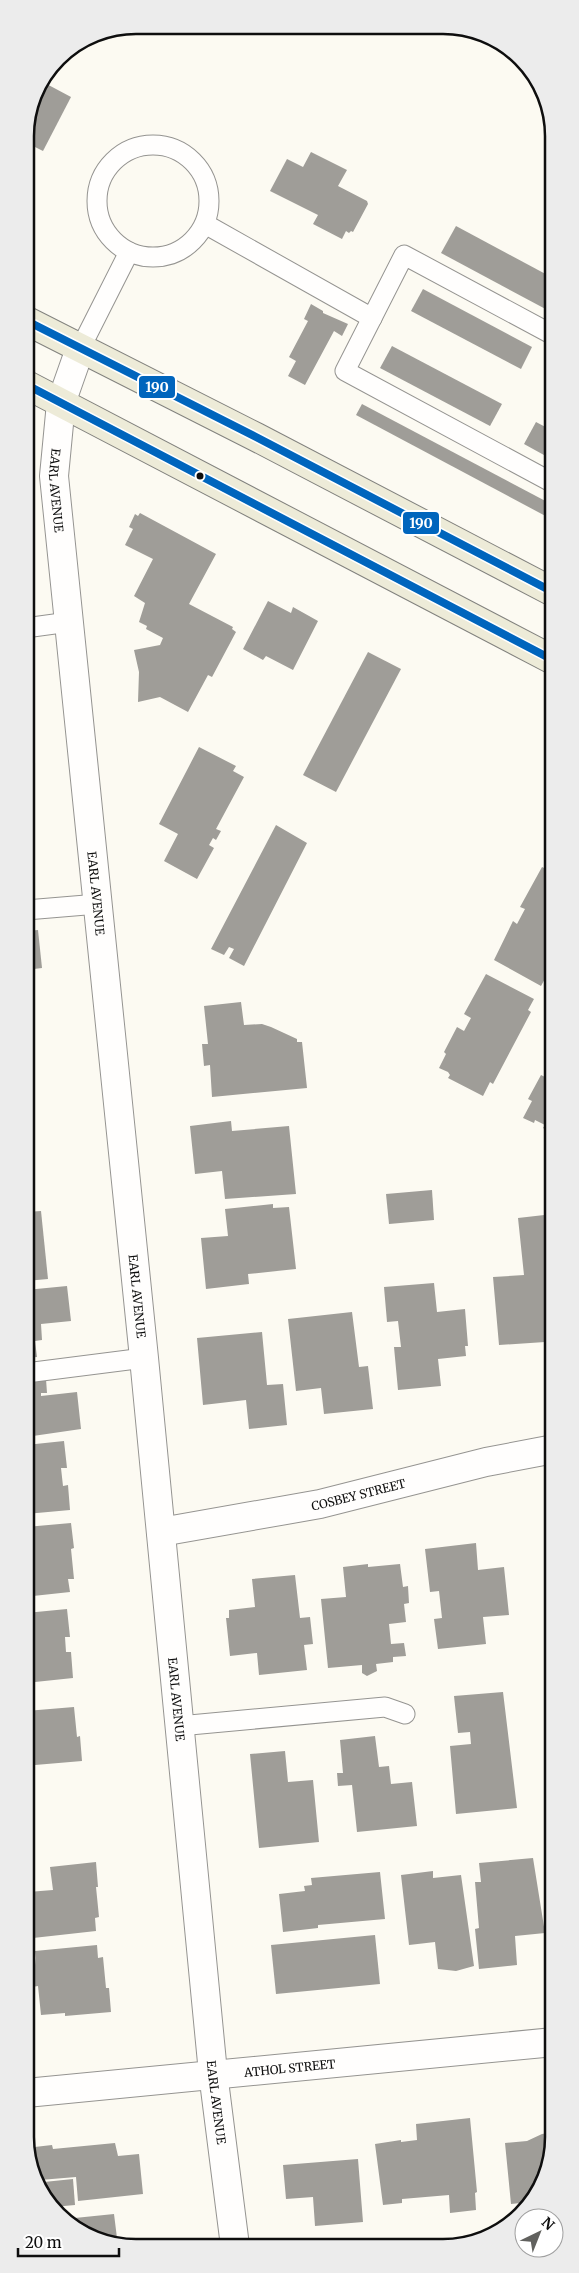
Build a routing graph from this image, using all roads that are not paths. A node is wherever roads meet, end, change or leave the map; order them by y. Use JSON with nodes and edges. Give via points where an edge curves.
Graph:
{"nodes":[{"id":1,"x":205,"y":224,"type":"junction"},
{"id":2,"x":129,"y":252,"type":"junction"},
{"id":3,"x":372,"y":318,"type":"junction"},
{"id":4,"x":34,"y":325,"type":"edge"},
{"id":5,"x":545,"y":330,"type":"edge"},
{"id":6,"x":80,"y":349,"type":"junction"},
{"id":7,"x":34,"y":389,"type":"edge"},
{"id":8,"x":61,"y":403,"type":"junction"},
{"id":9,"x":545,"y":479,"type":"edge"},
{"id":10,"x":545,"y":588,"type":"edge"},
{"id":11,"x":69,"y":622,"type":"junction"},
{"id":12,"x":34,"y":627,"type":"edge"},
{"id":13,"x":545,"y":656,"type":"edge"},
{"id":14,"x":98,"y":904,"type":"junction"},
{"id":15,"x":34,"y":909,"type":"edge"},
{"id":16,"x":144,"y":1358,"type":"junction"},
{"id":17,"x":34,"y":1372,"type":"edge"},
{"id":18,"x":545,"y":1451,"type":"edge"},
{"id":19,"x":161,"y":1532,"type":"junction"},
{"id":20,"x":405,"y":1714,"type":"dead end"},
{"id":21,"x":180,"y":1726,"type":"junction"},
{"id":22,"x":545,"y":2043,"type":"edge"},
{"id":23,"x":212,"y":2073,"type":"junction"},
{"id":24,"x":34,"y":2092,"type":"edge"},
{"id":25,"x":233,"y":2239,"type":"edge"}],
"edges":[{"from":1,"to":2,"type":"lane","via":[[192,242],[173,254],[151,258]]},
{"from":1,"to":2,"type":"lane","via":[[210,202],[206,181],[194,162],[176,149],[155,144],[133,147],[114,159],[101,177],[96,199],[100,221],[111,239]]},
{"from":1,"to":3,"type":"lane"},
{"from":2,"to":6,"type":"lane"},
{"from":3,"to":5,"type":"lane","via":[[404,255]]},
{"from":3,"to":9,"type":"lane","via":[[345,371]]},
{"from":4,"to":6,"type":"main road"},
{"from":6,"to":8,"type":"street","name":"EARL AVENUE"},
{"from":6,"to":10,"type":"main road","via":[[256,436]]},
{"from":7,"to":8,"type":"main road"},
{"from":8,"to":11,"type":"street","name":"EARL AVENUE","via":[[54,476]]},
{"from":8,"to":13,"type":"main road"},
{"from":11,"to":12,"type":"lane"},
{"from":11,"to":14,"type":"street","name":"EARL AVENUE"},
{"from":14,"to":15,"type":"lane"},
{"from":14,"to":16,"type":"street","name":"EARL AVENUE"},
{"from":16,"to":17,"type":"lane"},
{"from":16,"to":19,"type":"street","name":"EARL AVENUE"},
{"from":18,"to":19,"type":"street","name":"COSBEY STREET","via":[[486,1462],[320,1504]]},
{"from":19,"to":21,"type":"street","name":"EARL AVENUE"},
{"from":20,"to":21,"type":"lane","via":[[385,1707]]},
{"from":21,"to":23,"type":"street","name":"EARL AVENUE"},
{"from":22,"to":23,"type":"street","name":"ATHOL STREET"},
{"from":23,"to":24,"type":"street","name":"ATHOL STREET"},
{"from":23,"to":25,"type":"street","name":"EARL AVENUE"}]}
